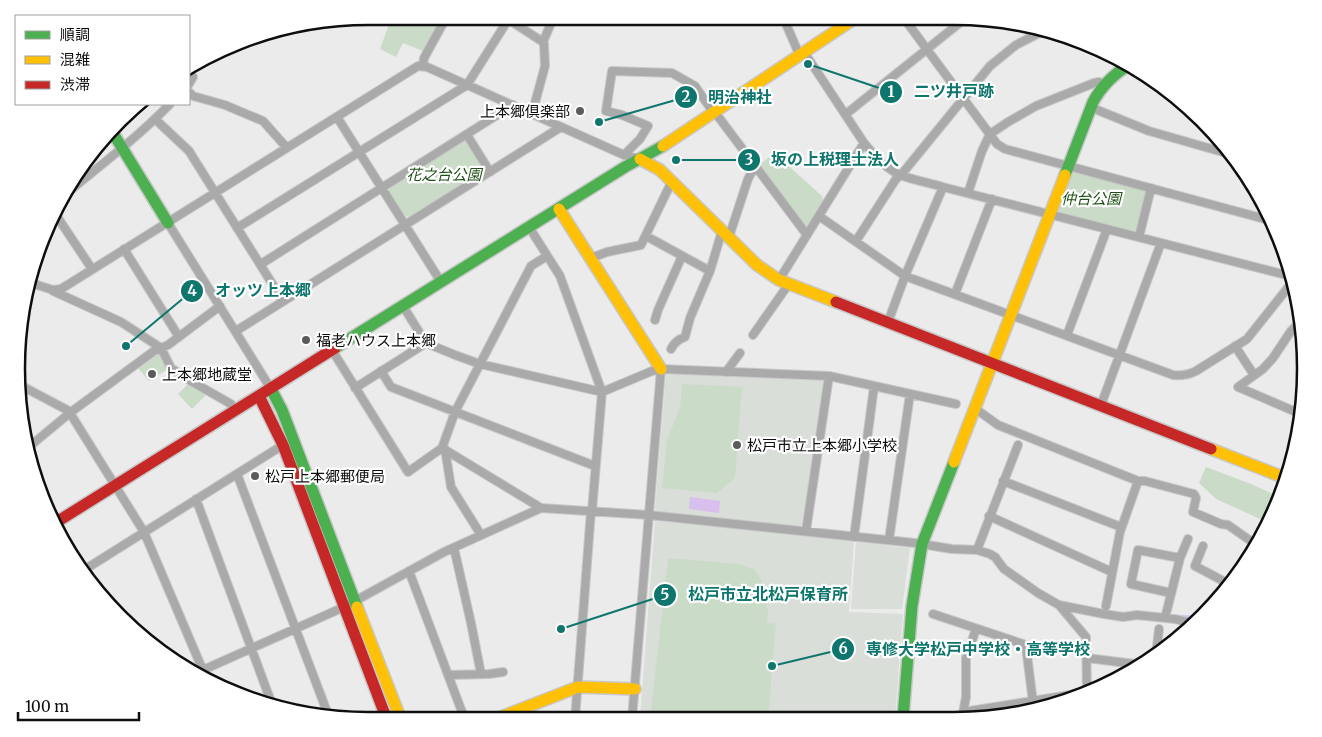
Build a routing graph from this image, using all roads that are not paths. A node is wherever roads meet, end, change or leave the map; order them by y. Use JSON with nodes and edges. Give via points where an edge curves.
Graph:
{"nodes":[{"id":1,"x":443,"y":25,"type":"edge"},
{"id":2,"x":502,"y":25,"type":"edge"},
{"id":3,"x":517,"y":25,"type":"edge"},
{"id":4,"x":550,"y":25,"type":"edge"},
{"id":5,"x":787,"y":25,"type":"edge"},
{"id":6,"x":845,"y":25,"type":"edge"},
{"id":7,"x":909,"y":25,"type":"edge"},
{"id":8,"x":957,"y":25,"type":"edge"},
{"id":9,"x":1035,"y":35,"type":"edge"},
{"id":10,"x":543,"y":42,"type":"junction"},
{"id":11,"x":926,"y":49,"type":"junction"},
{"id":12,"x":801,"y":53,"type":"junction"},
{"id":13,"x":423,"y":66,"type":"junction"},
{"id":14,"x":1122,"y":70,"type":"edge"},
{"id":15,"x":1104,"y":84,"type":"junction"},
{"id":16,"x":467,"y":85,"type":"junction"},
{"id":17,"x":190,"y":93,"type":"edge"},
{"id":18,"x":963,"y":98,"type":"junction"},
{"id":19,"x":169,"y":105,"type":"edge"},
{"id":20,"x":513,"y":106,"type":"junction"},
{"id":21,"x":1090,"y":107,"type":"junction"},
{"id":22,"x":713,"y":111,"type":"junction"},
{"id":23,"x":532,"y":114,"type":"junction"},
{"id":24,"x":846,"y":114,"type":"junction"},
{"id":25,"x":337,"y":117,"type":"junction"},
{"id":26,"x":155,"y":119,"type":"junction"},
{"id":27,"x":561,"y":127,"type":"junction"},
{"id":28,"x":990,"y":134,"type":"junction"},
{"id":29,"x":467,"y":135,"type":"junction"},
{"id":30,"x":115,"y":137,"type":"edge"},
{"id":31,"x":864,"y":143,"type":"junction"},
{"id":32,"x":287,"y":148,"type":"junction"},
{"id":33,"x":122,"y":149,"type":"junction"},
{"id":34,"x":1218,"y":150,"type":"edge"},
{"id":35,"x":359,"y":152,"type":"junction"},
{"id":36,"x":624,"y":155,"type":"junction"},
{"id":37,"x":640,"y":159,"type":"junction"},
{"id":38,"x":755,"y":166,"type":"junction"},
{"id":39,"x":1068,"y":166,"type":"junction"},
{"id":40,"x":490,"y":172,"type":"junction"},
{"id":41,"x":901,"y":175,"type":"junction"},
{"id":42,"x":672,"y":181,"type":"junction"},
{"id":43,"x":80,"y":182,"type":"edge"},
{"id":44,"x":943,"y":187,"type":"junction"},
{"id":45,"x":382,"y":188,"type":"junction"},
{"id":46,"x":1152,"y":188,"type":"junction"},
{"id":47,"x":215,"y":193,"type":"junction"},
{"id":48,"x":968,"y":193,"type":"junction"},
{"id":49,"x":992,"y":199,"type":"junction"},
{"id":50,"x":559,"y":209,"type":"junction"},
{"id":51,"x":1049,"y":214,"type":"junction"},
{"id":52,"x":1261,"y":215,"type":"edge"},
{"id":53,"x":819,"y":216,"type":"junction"},
{"id":54,"x":59,"y":219,"type":"edge"},
{"id":55,"x":168,"y":223,"type":"junction"},
{"id":56,"x":405,"y":226,"type":"junction"},
{"id":57,"x":529,"y":227,"type":"junction"},
{"id":58,"x":237,"y":228,"type":"junction"},
{"id":59,"x":1107,"y":229,"type":"junction"},
{"id":60,"x":726,"y":234,"type":"junction"},
{"id":61,"x":807,"y":235,"type":"junction"},
{"id":62,"x":646,"y":236,"type":"junction"},
{"id":63,"x":1139,"y":237,"type":"junction"},
{"id":64,"x":856,"y":241,"type":"junction"},
{"id":65,"x":1162,"y":243,"type":"junction"},
{"id":66,"x":124,"y":249,"type":"junction"},
{"id":67,"x":547,"y":256,"type":"junction"},
{"id":68,"x":682,"y":256,"type":"junction"},
{"id":69,"x":591,"y":258,"type":"junction"},
{"id":70,"x":261,"y":264,"type":"junction"},
{"id":71,"x":92,"y":269,"type":"junction"},
{"id":72,"x":710,"y":271,"type":"junction"},
{"id":73,"x":1284,"y":275,"type":"edge"},
{"id":74,"x":906,"y":276,"type":"junction"},
{"id":75,"x":441,"y":282,"type":"junction"},
{"id":76,"x":784,"y":282,"type":"junction"},
{"id":77,"x":36,"y":285,"type":"edge"},
{"id":78,"x":1287,"y":287,"type":"edge"},
{"id":79,"x":53,"y":290,"type":"junction"},
{"id":80,"x":955,"y":294,"type":"junction"},
{"id":81,"x":283,"y":301,"type":"junction"},
{"id":82,"x":220,"y":306,"type":"junction"},
{"id":83,"x":403,"y":306,"type":"junction"},
{"id":84,"x":1010,"y":315,"type":"junction"},
{"id":85,"x":655,"y":320,"type":"dead end"},
{"id":86,"x":888,"y":322,"type":"junction"},
{"id":87,"x":1294,"y":328,"type":"edge"},
{"id":88,"x":236,"y":331,"type":"junction"},
{"id":89,"x":753,"y":335,"type":"dead end"},
{"id":90,"x":1067,"y":335,"type":"junction"},
{"id":91,"x":179,"y":337,"type":"junction"},
{"id":92,"x":426,"y":343,"type":"junction"},
{"id":93,"x":1235,"y":346,"type":"junction"},
{"id":94,"x":162,"y":348,"type":"junction"},
{"id":95,"x":671,"y":349,"type":"dead end"},
{"id":96,"x":332,"y":350,"type":"junction"},
{"id":97,"x":740,"y":353,"type":"dead end"},
{"id":98,"x":1120,"y":356,"type":"junction"},
{"id":99,"x":993,"y":362,"type":"junction"},
{"id":100,"x":480,"y":364,"type":"junction"},
{"id":101,"x":661,"y":369,"type":"junction"},
{"id":102,"x":381,"y":371,"type":"junction"},
{"id":103,"x":726,"y":372,"type":"junction"},
{"id":104,"x":1254,"y":375,"type":"junction"},
{"id":105,"x":829,"y":376,"type":"junction"},
{"id":106,"x":874,"y":387,"type":"junction"},
{"id":107,"x":26,"y":388,"type":"edge"},
{"id":108,"x":271,"y":388,"type":"junction"},
{"id":109,"x":355,"y":388,"type":"junction"},
{"id":110,"x":602,"y":392,"type":"junction"},
{"id":111,"x":910,"y":394,"type":"junction"},
{"id":112,"x":259,"y":396,"type":"junction"},
{"id":113,"x":956,"y":404,"type":"dead end"},
{"id":114,"x":1101,"y":405,"type":"junction"},
{"id":115,"x":974,"y":409,"type":"junction"},
{"id":116,"x":235,"y":411,"type":"junction"},
{"id":117,"x":1294,"y":411,"type":"edge"},
{"id":118,"x":71,"y":412,"type":"junction"},
{"id":119,"x":455,"y":412,"type":"junction"},
{"id":120,"x":294,"y":439,"type":"junction"},
{"id":121,"x":34,"y":443,"type":"edge"},
{"id":122,"x":283,"y":445,"type":"junction"},
{"id":123,"x":1018,"y":445,"type":"dead end"},
{"id":124,"x":444,"y":449,"type":"junction"},
{"id":125,"x":595,"y":466,"type":"junction"},
{"id":126,"x":238,"y":474,"type":"junction"},
{"id":127,"x":1280,"y":476,"type":"edge"},
{"id":128,"x":1003,"y":481,"type":"junction"},
{"id":129,"x":1138,"y":481,"type":"junction"},
{"id":130,"x":115,"y":485,"type":"junction"},
{"id":131,"x":196,"y":500,"type":"junction"},
{"id":132,"x":541,"y":508,"type":"junction"},
{"id":133,"x":592,"y":511,"type":"junction"},
{"id":134,"x":649,"y":515,"type":"junction"},
{"id":135,"x":990,"y":516,"type":"junction"},
{"id":136,"x":60,"y":520,"type":"edge"},
{"id":137,"x":1121,"y":527,"type":"junction"},
{"id":138,"x":806,"y":531,"type":"junction"},
{"id":139,"x":144,"y":532,"type":"junction"},
{"id":140,"x":481,"y":534,"type":"junction"},
{"id":141,"x":854,"y":536,"type":"junction"},
{"id":142,"x":1188,"y":539,"type":"dead end"},
{"id":143,"x":889,"y":540,"type":"junction"},
{"id":144,"x":1251,"y":541,"type":"edge"},
{"id":145,"x":922,"y":544,"type":"junction"},
{"id":146,"x":1203,"y":546,"type":"dead end"},
{"id":147,"x":454,"y":548,"type":"junction"},
{"id":148,"x":977,"y":550,"type":"junction"},
{"id":149,"x":1180,"y":558,"type":"junction"},
{"id":150,"x":89,"y":567,"type":"edge"},
{"id":151,"x":409,"y":571,"type":"junction"},
{"id":152,"x":1112,"y":572,"type":"junction"},
{"id":153,"x":1223,"y":581,"type":"edge"},
{"id":154,"x":1171,"y":594,"type":"junction"},
{"id":155,"x":355,"y":601,"type":"junction"},
{"id":156,"x":1059,"y":605,"type":"junction"},
{"id":157,"x":1106,"y":606,"type":"dead end"},
{"id":158,"x":344,"y":607,"type":"junction"},
{"id":159,"x":933,"y":614,"type":"dead end"},
{"id":160,"x":1165,"y":618,"type":"junction"},
{"id":161,"x":1185,"y":622,"type":"edge"},
{"id":162,"x":296,"y":628,"type":"junction"},
{"id":163,"x":976,"y":629,"type":"junction"},
{"id":164,"x":1159,"y":629,"type":"dead end"},
{"id":165,"x":1157,"y":645,"type":"edge"},
{"id":166,"x":251,"y":649,"type":"junction"},
{"id":167,"x":1087,"y":658,"type":"junction"},
{"id":168,"x":1129,"y":663,"type":"edge"},
{"id":169,"x":203,"y":670,"type":"joint"},
{"id":170,"x":503,"y":672,"type":"dead end"},
{"id":171,"x":481,"y":674,"type":"junction"},
{"id":172,"x":449,"y":675,"type":"junction"},
{"id":173,"x":1087,"y":685,"type":"edge"},
{"id":174,"x":578,"y":687,"type":"junction"},
{"id":175,"x":634,"y":689,"type":"junction"},
{"id":176,"x":269,"y":697,"type":"edge"},
{"id":177,"x":1045,"y":699,"type":"edge"},
{"id":178,"x":1034,"y":701,"type":"junction"},
{"id":179,"x":326,"y":709,"type":"edge"},
{"id":180,"x":990,"y":710,"type":"edge"},
{"id":181,"x":385,"y":712,"type":"edge"},
{"id":182,"x":398,"y":712,"type":"edge"},
{"id":183,"x":462,"y":712,"type":"edge"},
{"id":184,"x":514,"y":712,"type":"edge"},
{"id":185,"x":576,"y":712,"type":"edge"},
{"id":186,"x":632,"y":712,"type":"edge"},
{"id":187,"x":903,"y":712,"type":"edge"},
{"id":188,"x":963,"y":712,"type":"edge"}],
"edges":[{"from":1,"to":13,"type":"street","via":[[424,58]]},
{"from":2,"to":16,"type":"street"},
{"from":3,"to":10,"type":"street"},
{"from":4,"to":10,"type":"street"},
{"from":5,"to":12,"type":"street"},
{"from":6,"to":12,"type":"street"},
{"from":7,"to":11,"type":"street"},
{"from":8,"to":11,"type":"street"},
{"from":9,"to":18,"type":"street","via":[[1004,53]]},
{"from":10,"to":23,"type":"street","via":[[545,66]]},
{"from":11,"to":18,"type":"street"},
{"from":11,"to":24,"type":"street"},
{"from":12,"to":22,"type":"street"},
{"from":12,"to":24,"type":"street"},
{"from":13,"to":16,"type":"street"},
{"from":13,"to":25,"type":"street","via":[[418,66]]},
{"from":14,"to":15,"type":"street"},
{"from":15,"to":21,"type":"street"},
{"from":15,"to":28,"type":"street","via":[[1094,83],[1036,106]]},
{"from":16,"to":20,"type":"street"},
{"from":16,"to":35,"type":"street"},
{"from":17,"to":32,"type":"street","via":[[263,121]]},
{"from":18,"to":28,"type":"street"},
{"from":18,"to":41,"type":"street"},
{"from":19,"to":26,"type":"street"},
{"from":20,"to":23,"type":"street"},
{"from":20,"to":29,"type":"street"},
{"from":21,"to":34,"type":"street","via":[[1149,130]]},
{"from":21,"to":39,"type":"street"},
{"from":22,"to":36,"type":"street","via":[[695,86],[672,73],[612,71],[606,111],[648,126],[640,140]]},
{"from":22,"to":37,"type":"street"},
{"from":22,"to":38,"type":"street"},
{"from":23,"to":27,"type":"street"},
{"from":24,"to":31,"type":"street"},
{"from":25,"to":32,"type":"street"},
{"from":25,"to":35,"type":"street"},
{"from":26,"to":33,"type":"street"},
{"from":26,"to":47,"type":"street","via":[[189,151]]},
{"from":27,"to":36,"type":"street"},
{"from":27,"to":40,"type":"street"},
{"from":28,"to":39,"type":"street","via":[[1005,149]]},
{"from":28,"to":48,"type":"street"},
{"from":29,"to":40,"type":"street"},
{"from":29,"to":45,"type":"street"},
{"from":30,"to":33,"type":"street"},
{"from":31,"to":41,"type":"street","via":[[884,164]]},
{"from":31,"to":53,"type":"street"},
{"from":32,"to":47,"type":"street"},
{"from":33,"to":43,"type":"street"},
{"from":33,"to":55,"type":"street"},
{"from":35,"to":45,"type":"street"},
{"from":35,"to":58,"type":"street"},
{"from":36,"to":37,"type":"street"},
{"from":37,"to":42,"type":"street"},
{"from":37,"to":50,"type":"street"},
{"from":38,"to":60,"type":"street"},
{"from":38,"to":61,"type":"street"},
{"from":39,"to":46,"type":"street"},
{"from":39,"to":51,"type":"street"},
{"from":40,"to":56,"type":"street"},
{"from":41,"to":44,"type":"street"},
{"from":41,"to":64,"type":"street"},
{"from":42,"to":60,"type":"street"},
{"from":42,"to":62,"type":"street"},
{"from":44,"to":48,"type":"street"},
{"from":44,"to":74,"type":"street"},
{"from":45,"to":56,"type":"street"},
{"from":45,"to":70,"type":"street"},
{"from":46,"to":52,"type":"street"},
{"from":46,"to":63,"type":"street"},
{"from":47,"to":55,"type":"street"},
{"from":47,"to":58,"type":"street"},
{"from":48,"to":49,"type":"street"},
{"from":49,"to":51,"type":"street"},
{"from":49,"to":80,"type":"street"},
{"from":50,"to":57,"type":"street"},
{"from":50,"to":69,"type":"street"},
{"from":51,"to":59,"type":"street"},
{"from":51,"to":84,"type":"street"},
{"from":53,"to":61,"type":"street"},
{"from":53,"to":64,"type":"street"},
{"from":54,"to":71,"type":"street"},
{"from":55,"to":66,"type":"street"},
{"from":55,"to":82,"type":"street"},
{"from":56,"to":75,"type":"street"},
{"from":56,"to":81,"type":"street"},
{"from":57,"to":67,"type":"street"},
{"from":57,"to":75,"type":"street"},
{"from":58,"to":70,"type":"street"},
{"from":59,"to":63,"type":"street"},
{"from":59,"to":90,"type":"street"},
{"from":60,"to":72,"type":"street"},
{"from":60,"to":76,"type":"street","via":[[757,265]]},
{"from":61,"to":76,"type":"street"},
{"from":62,"to":68,"type":"street"},
{"from":62,"to":69,"type":"street","via":[[641,245]]},
{"from":63,"to":65,"type":"street"},
{"from":64,"to":74,"type":"street"},
{"from":65,"to":73,"type":"street"},
{"from":65,"to":98,"type":"street"},
{"from":66,"to":71,"type":"street"},
{"from":66,"to":91,"type":"street"},
{"from":67,"to":100,"type":"street","via":[[531,266]]},
{"from":67,"to":110,"type":"street","via":[[560,276]]},
{"from":68,"to":72,"type":"street"},
{"from":68,"to":85,"type":"street"},
{"from":69,"to":101,"type":"street"},
{"from":70,"to":81,"type":"street"},
{"from":71,"to":79,"type":"street","via":[[61,289]]},
{"from":72,"to":95,"type":"street","via":[[685,337]]},
{"from":74,"to":80,"type":"street"},
{"from":74,"to":86,"type":"street"},
{"from":75,"to":83,"type":"street"},
{"from":76,"to":86,"type":"street"},
{"from":76,"to":89,"type":"street"},
{"from":77,"to":79,"type":"street"},
{"from":78,"to":93,"type":"street","via":[[1255,329]]},
{"from":79,"to":94,"type":"street","via":[[121,322]]},
{"from":80,"to":84,"type":"street"},
{"from":81,"to":88,"type":"street"},
{"from":82,"to":88,"type":"street"},
{"from":82,"to":91,"type":"street"},
{"from":83,"to":92,"type":"street"},
{"from":83,"to":96,"type":"street"},
{"from":84,"to":90,"type":"street"},
{"from":84,"to":99,"type":"street"},
{"from":86,"to":99,"type":"street"},
{"from":87,"to":104,"type":"street","via":[[1274,358]]},
{"from":88,"to":108,"type":"street"},
{"from":90,"to":98,"type":"street"},
{"from":91,"to":94,"type":"street"},
{"from":92,"to":100,"type":"street"},
{"from":92,"to":102,"type":"street"},
{"from":93,"to":98,"type":"street","via":[[1196,371],[1182,376]]},
{"from":93,"to":104,"type":"street"},
{"from":94,"to":116,"type":"street","via":[[171,368],[231,404]]},
{"from":94,"to":118,"type":"street"},
{"from":96,"to":108,"type":"street"},
{"from":96,"to":109,"type":"street"},
{"from":97,"to":103,"type":"street"},
{"from":98,"to":114,"type":"street"},
{"from":99,"to":114,"type":"street"},
{"from":99,"to":115,"type":"street"},
{"from":100,"to":110,"type":"street"},
{"from":100,"to":119,"type":"street"},
{"from":101,"to":103,"type":"street"},
{"from":101,"to":110,"type":"street"},
{"from":101,"to":134,"type":"street"},
{"from":102,"to":109,"type":"street"},
{"from":102,"to":119,"type":"street","via":[[391,387]]},
{"from":103,"to":105,"type":"street"},
{"from":104,"to":117,"type":"street","via":[[1238,387]]},
{"from":105,"to":106,"type":"street"},
{"from":105,"to":138,"type":"street"},
{"from":106,"to":111,"type":"street"},
{"from":106,"to":141,"type":"street"},
{"from":107,"to":118,"type":"street"},
{"from":108,"to":112,"type":"street"},
{"from":108,"to":120,"type":"street"},
{"from":109,"to":124,"type":"street","via":[[408,472]]},
{"from":110,"to":125,"type":"street"},
{"from":111,"to":113,"type":"street"},
{"from":111,"to":143,"type":"street"},
{"from":112,"to":116,"type":"street"},
{"from":112,"to":122,"type":"street"},
{"from":114,"to":127,"type":"street"},
{"from":115,"to":129,"type":"street","via":[[998,425]]},
{"from":115,"to":145,"type":"street"},
{"from":116,"to":130,"type":"street"},
{"from":118,"to":121,"type":"street"},
{"from":118,"to":130,"type":"street"},
{"from":119,"to":124,"type":"street"},
{"from":119,"to":125,"type":"street"},
{"from":120,"to":122,"type":"street"},
{"from":120,"to":155,"type":"street"},
{"from":122,"to":126,"type":"street"},
{"from":122,"to":158,"type":"street"},
{"from":123,"to":128,"type":"street"},
{"from":124,"to":132,"type":"street"},
{"from":124,"to":140,"type":"street","via":[[451,486]]},
{"from":125,"to":133,"type":"street"},
{"from":126,"to":131,"type":"street"},
{"from":126,"to":162,"type":"street"},
{"from":128,"to":135,"type":"street"},
{"from":128,"to":137,"type":"street"},
{"from":129,"to":137,"type":"street"},
{"from":129,"to":144,"type":"street","via":[[1194,494],[1193,512],[1228,525]]},
{"from":130,"to":136,"type":"street"},
{"from":130,"to":139,"type":"street"},
{"from":131,"to":139,"type":"street"},
{"from":131,"to":166,"type":"street"},
{"from":132,"to":133,"type":"street"},
{"from":132,"to":140,"type":"street"},
{"from":133,"to":134,"type":"street"},
{"from":133,"to":174,"type":"street"},
{"from":134,"to":138,"type":"street"},
{"from":134,"to":175,"type":"street"},
{"from":135,"to":148,"type":"street"},
{"from":135,"to":152,"type":"street"},
{"from":137,"to":152,"type":"street"},
{"from":138,"to":141,"type":"street"},
{"from":139,"to":150,"type":"street"},
{"from":139,"to":169,"type":"street"},
{"from":140,"to":147,"type":"street"},
{"from":141,"to":143,"type":"street"},
{"from":142,"to":149,"type":"street"},
{"from":143,"to":145,"type":"street"},
{"from":145,"to":148,"type":"street"},
{"from":145,"to":187,"type":"street","via":[[912,606]]},
{"from":146,"to":153,"type":"street","via":[[1195,566]]},
{"from":147,"to":151,"type":"street"},
{"from":147,"to":171,"type":"street"},
{"from":148,"to":156,"type":"street","via":[[995,557],[1004,569]]},
{"from":149,"to":154,"type":"street"},
{"from":149,"to":154,"type":"street","via":[[1138,550],[1131,584]]},
{"from":151,"to":155,"type":"street"},
{"from":151,"to":172,"type":"street"},
{"from":152,"to":157,"type":"street"},
{"from":154,"to":160,"type":"street"},
{"from":155,"to":158,"type":"street"},
{"from":155,"to":182,"type":"street"},
{"from":156,"to":160,"type":"street","via":[[1113,616]]},
{"from":156,"to":167,"type":"street","via":[[1086,637]]},
{"from":158,"to":162,"type":"street"},
{"from":158,"to":181,"type":"street"},
{"from":159,"to":163,"type":"street"},
{"from":160,"to":161,"type":"street"},
{"from":162,"to":166,"type":"street"},
{"from":162,"to":179,"type":"street"},
{"from":163,"to":178,"type":"street","via":[[1026,647]]},
{"from":163,"to":188,"type":"street","via":[[966,658]]},
{"from":164,"to":165,"type":"street"},
{"from":166,"to":169,"type":"street"},
{"from":166,"to":176,"type":"street"},
{"from":167,"to":168,"type":"street"},
{"from":167,"to":173,"type":"street"},
{"from":170,"to":171,"type":"street"},
{"from":171,"to":172,"type":"street"},
{"from":172,"to":183,"type":"street"},
{"from":174,"to":175,"type":"street"},
{"from":174,"to":184,"type":"street"},
{"from":174,"to":185,"type":"street"},
{"from":175,"to":186,"type":"street"},
{"from":177,"to":178,"type":"street"},
{"from":178,"to":180,"type":"street"}]}
